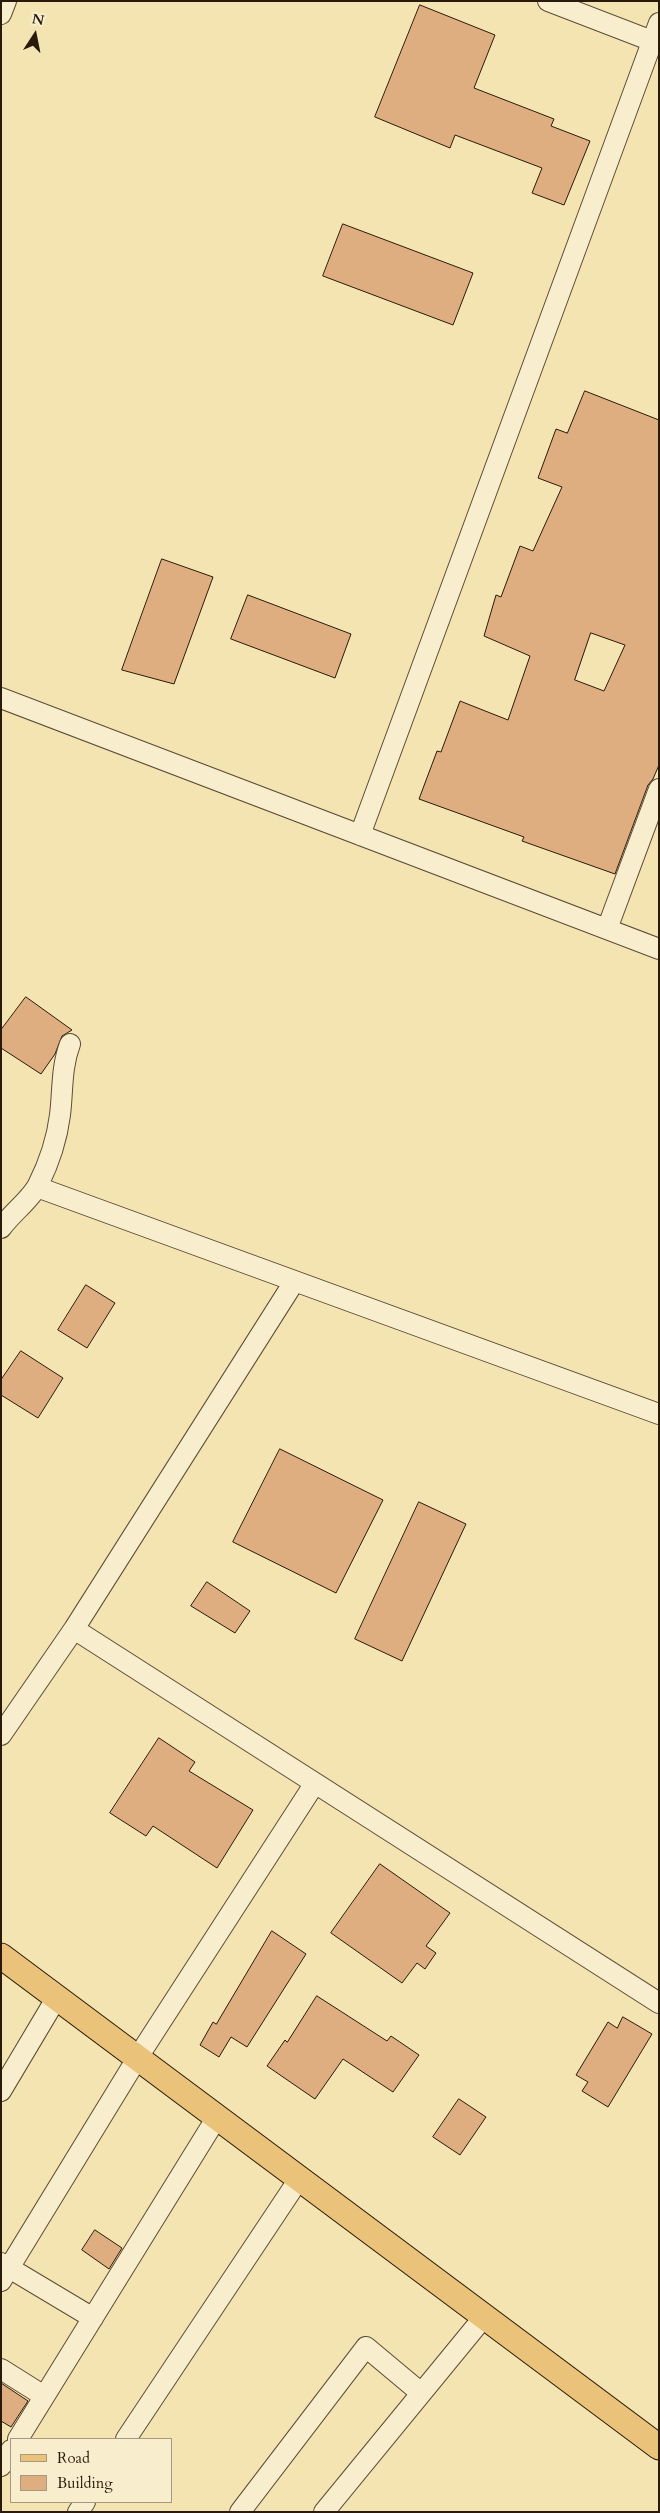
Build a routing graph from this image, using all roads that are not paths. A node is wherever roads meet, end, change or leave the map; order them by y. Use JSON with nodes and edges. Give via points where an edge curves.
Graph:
{"nodes":[{"id":1,"x":6,"y":1,"type":"edge"},
{"id":2,"x":548,"y":1,"type":"edge"},
{"id":3,"x":1,"y":14,"type":"edge"},
{"id":4,"x":656,"y":32,"type":"edge"},
{"id":5,"x":1,"y":698,"type":"edge"},
{"id":6,"x":659,"y":789,"type":"edge"},
{"id":7,"x":360,"y":835,"type":"junction"},
{"id":8,"x":607,"y":929,"type":"junction"},
{"id":9,"x":659,"y":949,"type":"edge"},
{"id":10,"x":70,"y":1044,"type":"dead end"},
{"id":11,"x":37,"y":1187,"type":"junction"},
{"id":12,"x":1,"y":1228,"type":"edge"},
{"id":13,"x":294,"y":1282,"type":"junction"},
{"id":14,"x":659,"y":1414,"type":"edge"},
{"id":15,"x":74,"y":1629,"type":"junction"},
{"id":16,"x":1,"y":1734,"type":"edge"},
{"id":17,"x":314,"y":1783,"type":"junction"},
{"id":18,"x":1,"y":1956,"type":"edge"},
{"id":19,"x":57,"y":1997,"type":"junction"},
{"id":20,"x":659,"y":2003,"type":"edge"},
{"id":21,"x":138,"y":2057,"type":"junction"},
{"id":22,"x":1,"y":2091,"type":"edge"},
{"id":23,"x":217,"y":2117,"type":"junction"},
{"id":24,"x":299,"y":2178,"type":"junction"},
{"id":25,"x":4,"y":2271,"type":"edge"},
{"id":26,"x":93,"y":2318,"type":"junction"},
{"id":27,"x":483,"y":2318,"type":"junction"},
{"id":28,"x":1,"y":2369,"type":"edge"},
{"id":29,"x":421,"y":2393,"type":"junction"},
{"id":30,"x":44,"y":2396,"type":"junction"},
{"id":31,"x":19,"y":2438,"type":"edge"},
{"id":32,"x":127,"y":2438,"type":"edge"},
{"id":33,"x":659,"y":2447,"type":"edge"},
{"id":34,"x":10,"y":2452,"type":"edge"},
{"id":35,"x":1,"y":2466,"type":"edge"},
{"id":36,"x":240,"y":2512,"type":"edge"},
{"id":37,"x":324,"y":2512,"type":"edge"}],
"edges":[{"from":1,"to":3,"type":"street"},
{"from":2,"to":4,"type":"street"},
{"from":4,"to":7,"type":"street"},
{"from":5,"to":7,"type":"street"},
{"from":6,"to":8,"type":"street"},
{"from":7,"to":8,"type":"street"},
{"from":8,"to":9,"type":"street"},
{"from":10,"to":11,"type":"street","via":[[63,1069],[60,1116],[53,1147]]},
{"from":11,"to":12,"type":"street"},
{"from":11,"to":13,"type":"street"},
{"from":13,"to":14,"type":"street"},
{"from":13,"to":15,"type":"street"},
{"from":15,"to":16,"type":"street"},
{"from":15,"to":17,"type":"street"},
{"from":17,"to":20,"type":"street"},
{"from":17,"to":21,"type":"street"},
{"from":18,"to":19,"type":"main road"},
{"from":19,"to":21,"type":"main road"},
{"from":19,"to":22,"type":"street"},
{"from":21,"to":23,"type":"main road"},
{"from":21,"to":25,"type":"street"},
{"from":23,"to":24,"type":"main road"},
{"from":23,"to":26,"type":"street"},
{"from":24,"to":27,"type":"main road"},
{"from":24,"to":32,"type":"street"},
{"from":25,"to":26,"type":"street"},
{"from":26,"to":30,"type":"street"},
{"from":27,"to":29,"type":"street"},
{"from":27,"to":33,"type":"main road"},
{"from":28,"to":30,"type":"street"},
{"from":29,"to":36,"type":"street","via":[[366,2347]]},
{"from":29,"to":37,"type":"street"},
{"from":30,"to":31,"type":"street"},
{"from":34,"to":35,"type":"street"}]}
